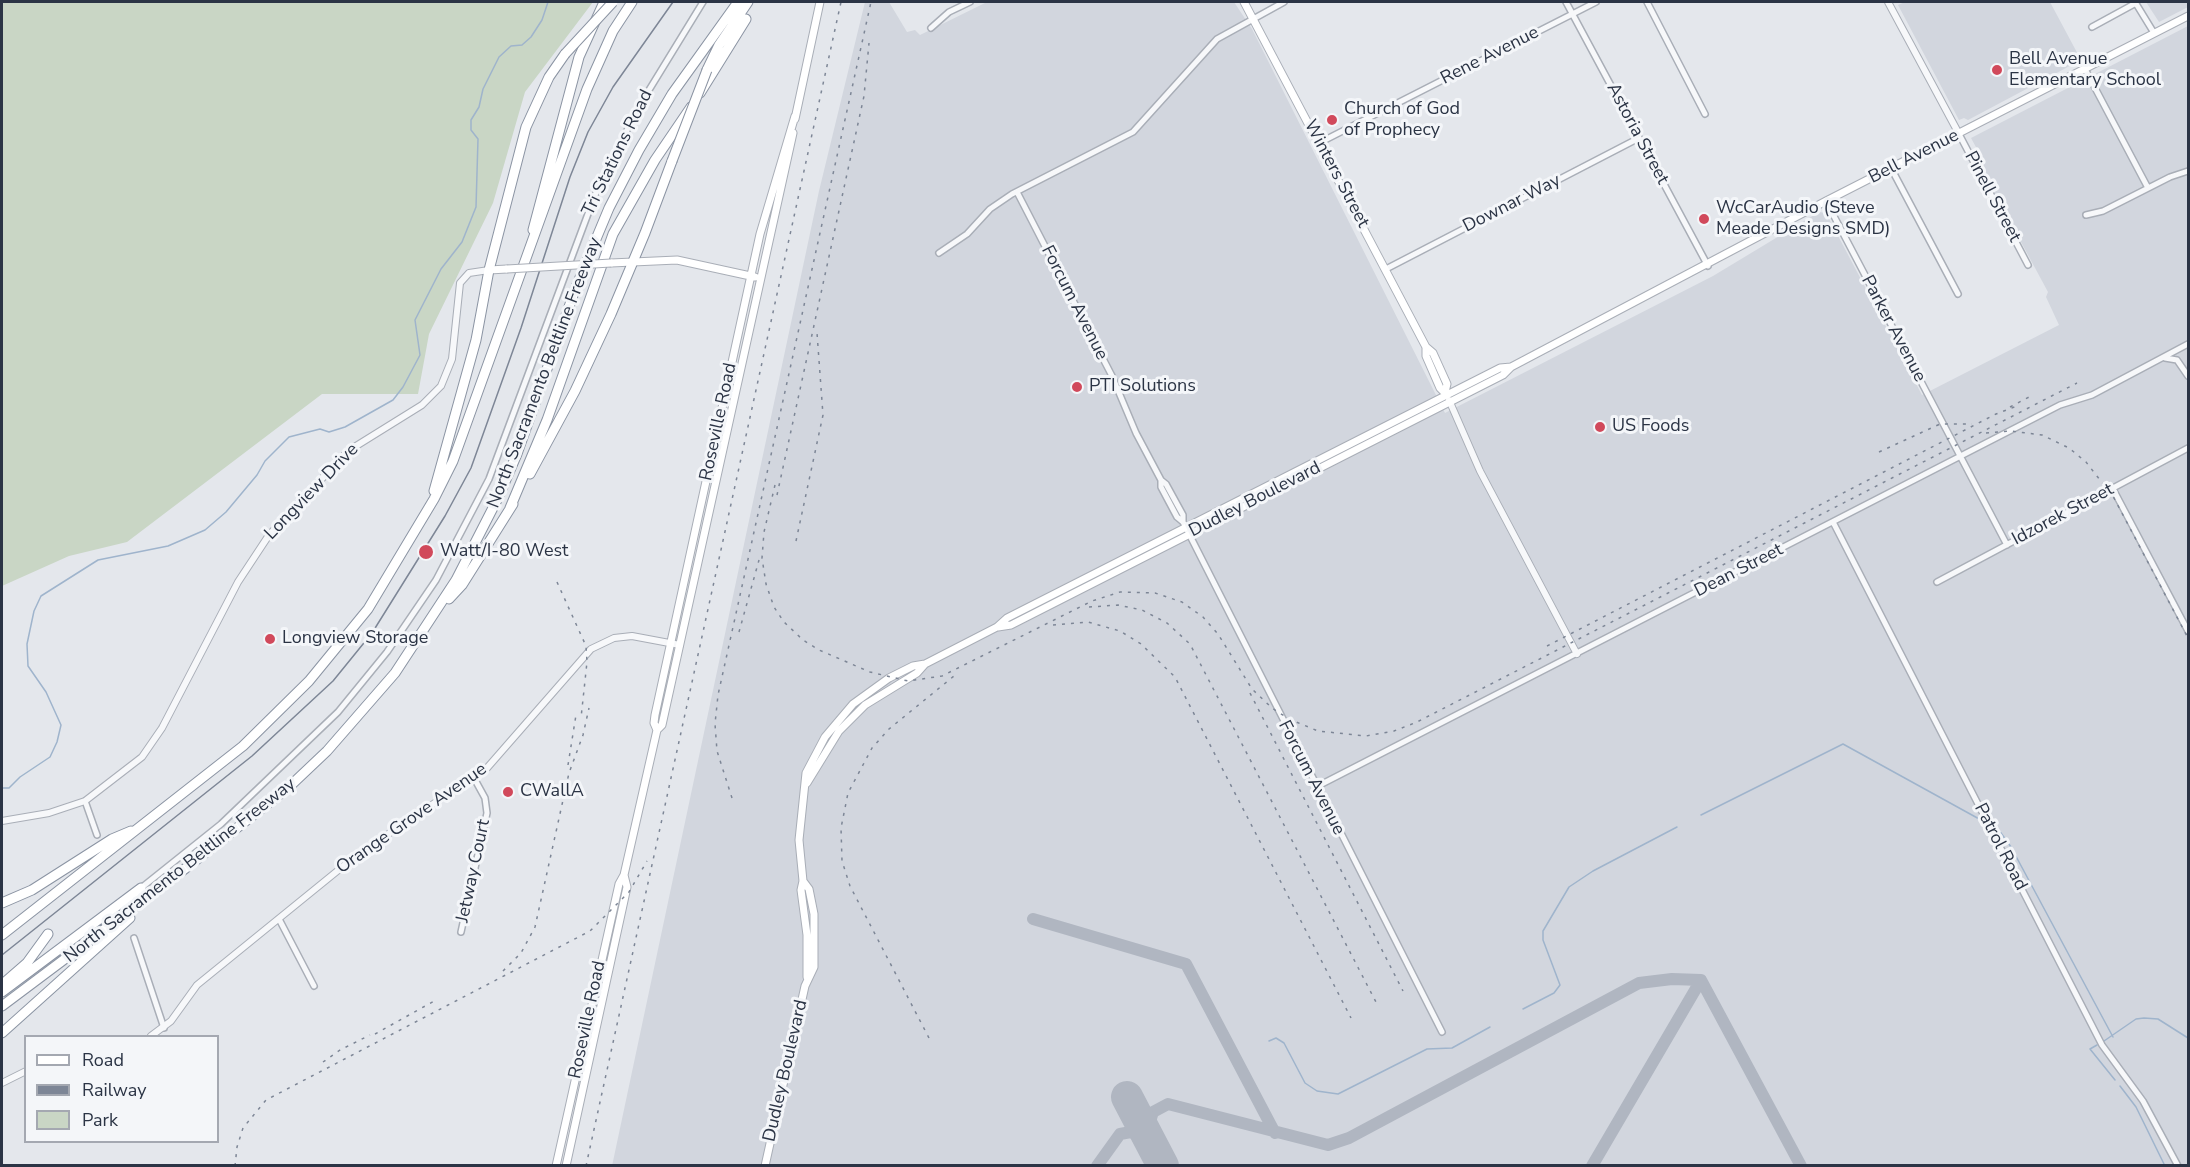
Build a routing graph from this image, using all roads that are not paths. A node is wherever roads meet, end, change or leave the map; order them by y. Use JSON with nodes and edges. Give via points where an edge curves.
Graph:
{"nodes":[{"id":1,"x":604,"y":2,"type":"edge"},
{"id":2,"x":613,"y":2,"type":"edge"},
{"id":3,"x":632,"y":2,"type":"edge"},
{"id":4,"x":703,"y":2,"type":"edge"},
{"id":5,"x":738,"y":2,"type":"edge"},
{"id":6,"x":748,"y":2,"type":"edge"},
{"id":7,"x":820,"y":2,"type":"edge"},
{"id":8,"x":970,"y":2,"type":"edge"},
{"id":9,"x":1244,"y":2,"type":"edge"},
{"id":10,"x":1284,"y":2,"type":"edge"},
{"id":11,"x":1566,"y":2,"type":"edge"},
{"id":12,"x":1596,"y":2,"type":"edge"},
{"id":13,"x":1647,"y":2,"type":"edge"},
{"id":14,"x":1888,"y":2,"type":"edge"},
{"id":15,"x":2135,"y":2,"type":"edge"},
{"id":16,"x":1573,"y":14,"type":"junction"},
{"id":17,"x":2188,"y":16,"type":"edge"},
{"id":18,"x":1253,"y":18,"type":"junction"},
{"id":19,"x":746,"y":19,"type":"dead end"},
{"id":20,"x":2092,"y":27,"type":"dead end"},
{"id":21,"x":931,"y":28,"type":"dead end"},
{"id":22,"x":2154,"y":33,"type":"junction"},
{"id":23,"x":2085,"y":69,"type":"junction"},
{"id":24,"x":1706,"y":114,"type":"dead end"},
{"id":25,"x":795,"y":116,"type":"junction"},
{"id":26,"x":1959,"y":134,"type":"junction"},
{"id":27,"x":1639,"y":138,"type":"junction"},
{"id":28,"x":1319,"y":143,"type":"junction"},
{"id":29,"x":1891,"y":168,"type":"junction"},
{"id":30,"x":2188,"y":171,"type":"edge"},
{"id":31,"x":2148,"y":188,"type":"junction"},
{"id":32,"x":1017,"y":192,"type":"junction"},
{"id":33,"x":1826,"y":201,"type":"junction"},
{"id":34,"x":2086,"y":215,"type":"dead end"},
{"id":35,"x":533,"y":241,"type":"junction"},
{"id":36,"x":939,"y":253,"type":"dead end"},
{"id":37,"x":634,"y":261,"type":"junction"},
{"id":38,"x":2028,"y":265,"type":"dead end"},
{"id":39,"x":1708,"y":266,"type":"junction"},
{"id":40,"x":1386,"y":269,"type":"junction"},
{"id":41,"x":489,"y":270,"type":"junction"},
{"id":42,"x":751,"y":276,"type":"junction"},
{"id":43,"x":760,"y":278,"type":"junction"},
{"id":44,"x":1958,"y":294,"type":"dead end"},
{"id":45,"x":2188,"y":344,"type":"edge"},
{"id":46,"x":2163,"y":358,"type":"junction"},
{"id":47,"x":2188,"y":376,"type":"edge"},
{"id":48,"x":1447,"y":396,"type":"junction"},
{"id":49,"x":2188,"y":448,"type":"edge"},
{"id":50,"x":1961,"y":456,"type":"junction"},
{"id":51,"x":2113,"y":489,"type":"junction"},
{"id":52,"x":510,"y":508,"type":"junction"},
{"id":53,"x":428,"y":511,"type":"junction"},
{"id":54,"x":1833,"y":522,"type":"junction"},
{"id":55,"x":1185,"y":527,"type":"junction"},
{"id":56,"x":2007,"y":544,"type":"junction"},
{"id":57,"x":1936,"y":582,"type":"dead end"},
{"id":58,"x":434,"y":617,"type":"junction"},
{"id":59,"x":2188,"y":631,"type":"edge"},
{"id":60,"x":671,"y":643,"type":"junction"},
{"id":61,"x":680,"y":645,"type":"junction"},
{"id":62,"x":1577,"y":654,"type":"junction"},
{"id":63,"x":657,"y":730,"type":"junction"},
{"id":64,"x":474,"y":777,"type":"junction"},
{"id":65,"x":1316,"y":787,"type":"junction"},
{"id":66,"x":86,"y":801,"type":"junction"},
{"id":67,"x":2,"y":821,"type":"edge"},
{"id":68,"x":141,"y":827,"type":"junction"},
{"id":69,"x":97,"y":835,"type":"dead end"},
{"id":70,"x":196,"y":861,"type":"junction"},
{"id":71,"x":624,"y":875,"type":"junction"},
{"id":72,"x":141,"y":888,"type":"joint"},
{"id":73,"x":2,"y":903,"type":"edge"},
{"id":74,"x":279,"y":918,"type":"junction"},
{"id":75,"x":461,"y":932,"type":"dead end"},
{"id":76,"x":48,"y":934,"type":"dead end"},
{"id":77,"x":2,"y":935,"type":"edge"},
{"id":78,"x":134,"y":938,"type":"dead end"},
{"id":79,"x":57,"y":966,"type":"junction"},
{"id":80,"x":61,"y":978,"type":"junction"},
{"id":81,"x":2,"y":985,"type":"edge"},
{"id":82,"x":314,"y":986,"type":"dead end"},
{"id":83,"x":2,"y":992,"type":"edge"},
{"id":84,"x":2,"y":1006,"type":"edge"},
{"id":85,"x":2,"y":1012,"type":"edge"},
{"id":86,"x":2,"y":1026,"type":"edge"},
{"id":87,"x":164,"y":1028,"type":"junction"},
{"id":88,"x":1442,"y":1032,"type":"dead end"},
{"id":89,"x":2,"y":1033,"type":"edge"},
{"id":90,"x":153,"y":1035,"type":"edge"},
{"id":91,"x":24,"y":1072,"type":"edge"},
{"id":92,"x":2,"y":1083,"type":"edge"},
{"id":93,"x":556,"y":1166,"type":"edge"},
{"id":94,"x":566,"y":1166,"type":"edge"},
{"id":95,"x":765,"y":1166,"type":"edge"},
{"id":96,"x":2178,"y":1166,"type":"edge"}],
"edges":[{"from":1,"to":35,"type":"highway","via":[[579,57],[532,226]]},
{"from":2,"to":41,"type":"highway","bridge":true,"via":[[565,54],[541,93],[526,127]]},
{"from":3,"to":35,"type":"highway","via":[[596,67]]},
{"from":4,"to":72,"type":"street","name":"Tri Stations Road","via":[[638,108],[595,195],[489,479],[435,580],[387,652],[338,712],[221,824]]},
{"from":5,"to":58,"type":"highway","name":"North Sacramento Beltline Freeway","via":[[661,113],[609,208],[576,287],[517,454]]},
{"from":6,"to":37,"type":"highway","bridge":true,"via":[[705,74]]},
{"from":7,"to":25,"type":"main road","name":"Roseville Road"},
{"from":8,"to":21,"type":"street","via":[[949,12]]},
{"from":9,"to":18,"type":"main road","name":"Winters Street"},
{"from":10,"to":18,"type":"street"},
{"from":11,"to":16,"type":"street","name":"Astoria Street"},
{"from":12,"to":16,"type":"street","name":"Rene Avenue"},
{"from":13,"to":24,"type":"street"},
{"from":14,"to":26,"type":"street","name":"Pinell Street"},
{"from":15,"to":20,"type":"street"},
{"from":15,"to":22,"type":"street"},
{"from":16,"to":27,"type":"street","name":"Astoria Street"},
{"from":16,"to":28,"type":"street","name":"Rene Avenue"},
{"from":17,"to":22,"type":"main road","name":"Bell Avenue"},
{"from":18,"to":28,"type":"main road","name":"Winters Street"},
{"from":18,"to":32,"type":"street","via":[[1216,39],[1202,52],[1133,132]]},
{"from":19,"to":52,"type":"highway","via":[[655,160],[614,234],[547,420]]},
{"from":22,"to":23,"type":"main road","name":"Bell Avenue"},
{"from":23,"to":26,"type":"main road","name":"Bell Avenue"},
{"from":23,"to":31,"type":"street"},
{"from":25,"to":42,"type":"main road","name":"Roseville Road"},
{"from":25,"to":43,"type":"main road","name":"Roseville Road"},
{"from":26,"to":29,"type":"main road","name":"Bell Avenue"},
{"from":26,"to":38,"type":"street","name":"Pinell Street"},
{"from":27,"to":39,"type":"street","name":"Astoria Street"},
{"from":27,"to":40,"type":"street","name":"Downar Way"},
{"from":28,"to":40,"type":"main road","name":"Winters Street"},
{"from":29,"to":33,"type":"main road","name":"Bell Avenue"},
{"from":29,"to":44,"type":"street"},
{"from":30,"to":31,"type":"street"},
{"from":31,"to":34,"type":"street","via":[[2103,211]]},
{"from":32,"to":36,"type":"street","via":[[990,209],[967,234]]},
{"from":32,"to":55,"type":"street","name":"Forcum Avenue","via":[[1112,376],[1136,433],[1178,505]]},
{"from":33,"to":39,"type":"main road","name":"Bell Avenue"},
{"from":33,"to":50,"type":"street","name":"Parker Avenue"},
{"from":35,"to":53,"type":"highway","via":[[457,452]]},
{"from":37,"to":41,"type":"main road","name":"Longview Drive","bridge":true},
{"from":37,"to":42,"type":"main road","name":"Longview Drive","via":[[677,260]]},
{"from":37,"to":52,"type":"highway","via":[[574,391]]},
{"from":39,"to":48,"type":"main road","name":"Bell Avenue"},
{"from":40,"to":48,"type":"main road","name":"Winters Street"},
{"from":41,"to":53,"type":"highway","via":[[462,395]]},
{"from":41,"to":66,"type":"street","name":"Longview Drive","via":[[469,273],[460,283],[452,359],[441,387],[422,405],[348,451],[280,522],[246,568],[156,737],[138,761]]},
{"from":42,"to":43,"type":"main road","name":"Longview Drive"},
{"from":42,"to":60,"type":"main road","name":"Roseville Road"},
{"from":43,"to":61,"type":"main road","name":"Roseville Road"},
{"from":45,"to":46,"type":"street","name":"Dean Street"},
{"from":46,"to":47,"type":"street","via":[[2177,360]]},
{"from":46,"to":50,"type":"street","name":"Dean Street"},
{"from":48,"to":55,"type":"main road","name":"Dudley Boulevard"},
{"from":48,"to":62,"type":"street","name":"Winters Street","via":[[1480,471]]},
{"from":49,"to":51,"type":"street","name":"Idzorek Street"},
{"from":50,"to":54,"type":"street","name":"Dean Street"},
{"from":50,"to":56,"type":"street","name":"Parker Avenue"},
{"from":51,"to":56,"type":"street","name":"Idzorek Street"},
{"from":51,"to":59,"type":"street"},
{"from":52,"to":58,"type":"highway","via":[[462,585]]},
{"from":53,"to":68,"type":"highway","via":[[368,609],[309,681],[243,746]]},
{"from":54,"to":62,"type":"street","name":"Dean Street"},
{"from":54,"to":96,"type":"street","name":"Patrol Road","via":[[2102,1045],[2143,1101]]},
{"from":55,"to":65,"type":"street","name":"Forcum Avenue"},
{"from":55,"to":95,"type":"main road","name":"Dudley Boulevard","via":[[1011,625],[997,627],[889,678],[853,704],[818,748],[806,773],[799,832],[807,977]]},
{"from":56,"to":57,"type":"street","name":"Idzorek Street"},
{"from":58,"to":70,"type":"highway","name":"North Sacramento Beltline Freeway","via":[[395,673],[327,751],[289,787]]},
{"from":60,"to":61,"type":"street","name":"Orange Grove Avenue"},
{"from":60,"to":63,"type":"main road","name":"Roseville Road","via":[[654,723]]},
{"from":60,"to":64,"type":"street","name":"Orange Grove Avenue","via":[[632,636],[597,645],[494,762]]},
{"from":61,"to":63,"type":"main road","name":"Roseville Road","via":[[662,725]]},
{"from":62,"to":65,"type":"street","name":"Dean Street"},
{"from":63,"to":71,"type":"main road","name":"Roseville Road"},
{"from":64,"to":74,"type":"street","name":"Orange Grove Avenue","via":[[364,850]]},
{"from":64,"to":75,"type":"street","name":"Jetway Court","via":[[485,798],[487,813]]},
{"from":65,"to":88,"type":"street","name":"Forcum Avenue"},
{"from":66,"to":67,"type":"street","name":"Longview Drive","via":[[49,813]]},
{"from":66,"to":69,"type":"street"},
{"from":68,"to":73,"type":"highway","via":[[112,839],[32,890]]},
{"from":68,"to":77,"type":"highway"},
{"from":70,"to":79,"type":"highway","name":"North Sacramento Beltline Freeway"},
{"from":70,"to":80,"type":"highway"},
{"from":71,"to":93,"type":"main road","name":"Roseville Road"},
{"from":71,"to":94,"type":"main road","name":"Roseville Road","via":[[627,887]]},
{"from":72,"to":83,"type":"highway"},
{"from":74,"to":82,"type":"street"},
{"from":74,"to":87,"type":"street","name":"Orange Grove Avenue","via":[[193,989]]},
{"from":76,"to":81,"type":"highway","via":[[27,963]]},
{"from":78,"to":87,"type":"street"},
{"from":79,"to":84,"type":"highway","name":"North Sacramento Beltline Freeway"},
{"from":79,"to":85,"type":"highway"},
{"from":80,"to":86,"type":"highway"},
{"from":80,"to":89,"type":"highway"},
{"from":87,"to":90,"type":"street","name":"Orange Grove Avenue"},
{"from":91,"to":92,"type":"street"}]}
